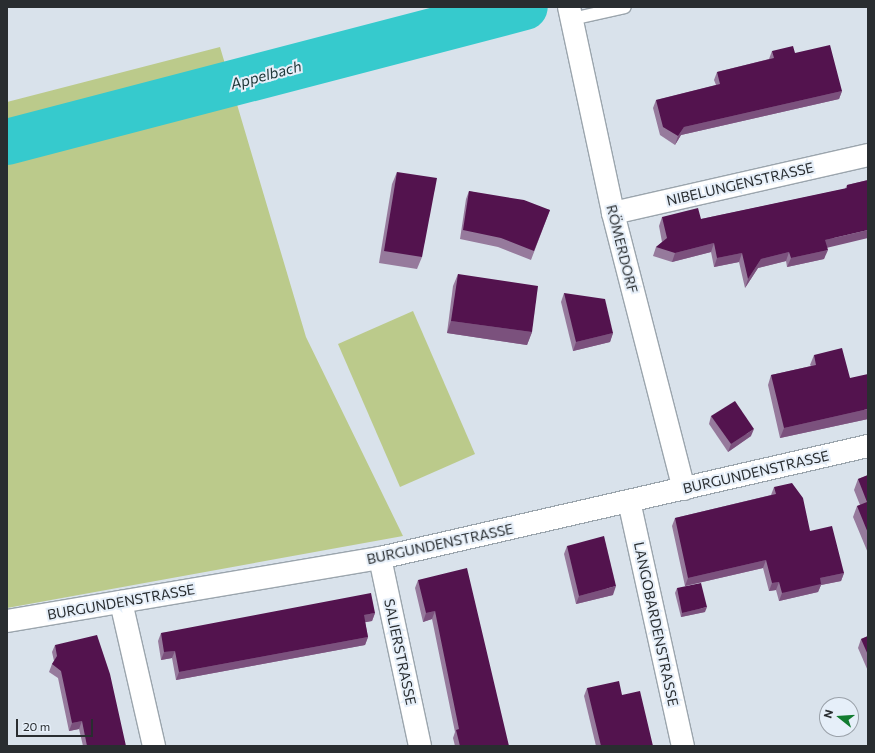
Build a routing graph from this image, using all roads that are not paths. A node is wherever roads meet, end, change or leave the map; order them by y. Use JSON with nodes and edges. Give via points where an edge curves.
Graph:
{"nodes":[{"id":1,"x":625,"y":7,"type":"edge"},
{"id":2,"x":570,"y":13,"type":"edge"},
{"id":3,"x":868,"y":155,"type":"edge"},
{"id":4,"x":613,"y":213,"type":"junction"},
{"id":5,"x":868,"y":446,"type":"edge"},
{"id":6,"x":684,"y":489,"type":"junction"},
{"id":7,"x":629,"y":501,"type":"junction"},
{"id":8,"x":380,"y":558,"type":"junction"},
{"id":9,"x":121,"y":602,"type":"junction"},
{"id":10,"x":7,"y":621,"type":"edge"},
{"id":11,"x":154,"y":746,"type":"edge"},
{"id":12,"x":420,"y":746,"type":"edge"},
{"id":13,"x":683,"y":746,"type":"edge"}],
"edges":[{"from":1,"to":2,"type":"lane"},
{"from":2,"to":4,"type":"street","name":"RÖMERDORF"},
{"from":3,"to":4,"type":"street","name":"NIBELUNGENSTRASSE"},
{"from":4,"to":6,"type":"street","name":"RÖMERDORF"},
{"from":5,"to":6,"type":"street","name":"BURGUNDENSTRASSE"},
{"from":6,"to":7,"type":"street","name":"BURGUNDENSTRASSE"},
{"from":7,"to":8,"type":"street","name":"BURGUNDENSTRASSE"},
{"from":7,"to":13,"type":"street","name":"LANGOBARDENSTRASSE"},
{"from":8,"to":9,"type":"street","name":"BURGUNDENSTRASSE"},
{"from":8,"to":12,"type":"street","name":"SALIERSTRASSE"},
{"from":9,"to":10,"type":"street","name":"BURGUNDENSTRASSE"},
{"from":9,"to":11,"type":"street"}]}
